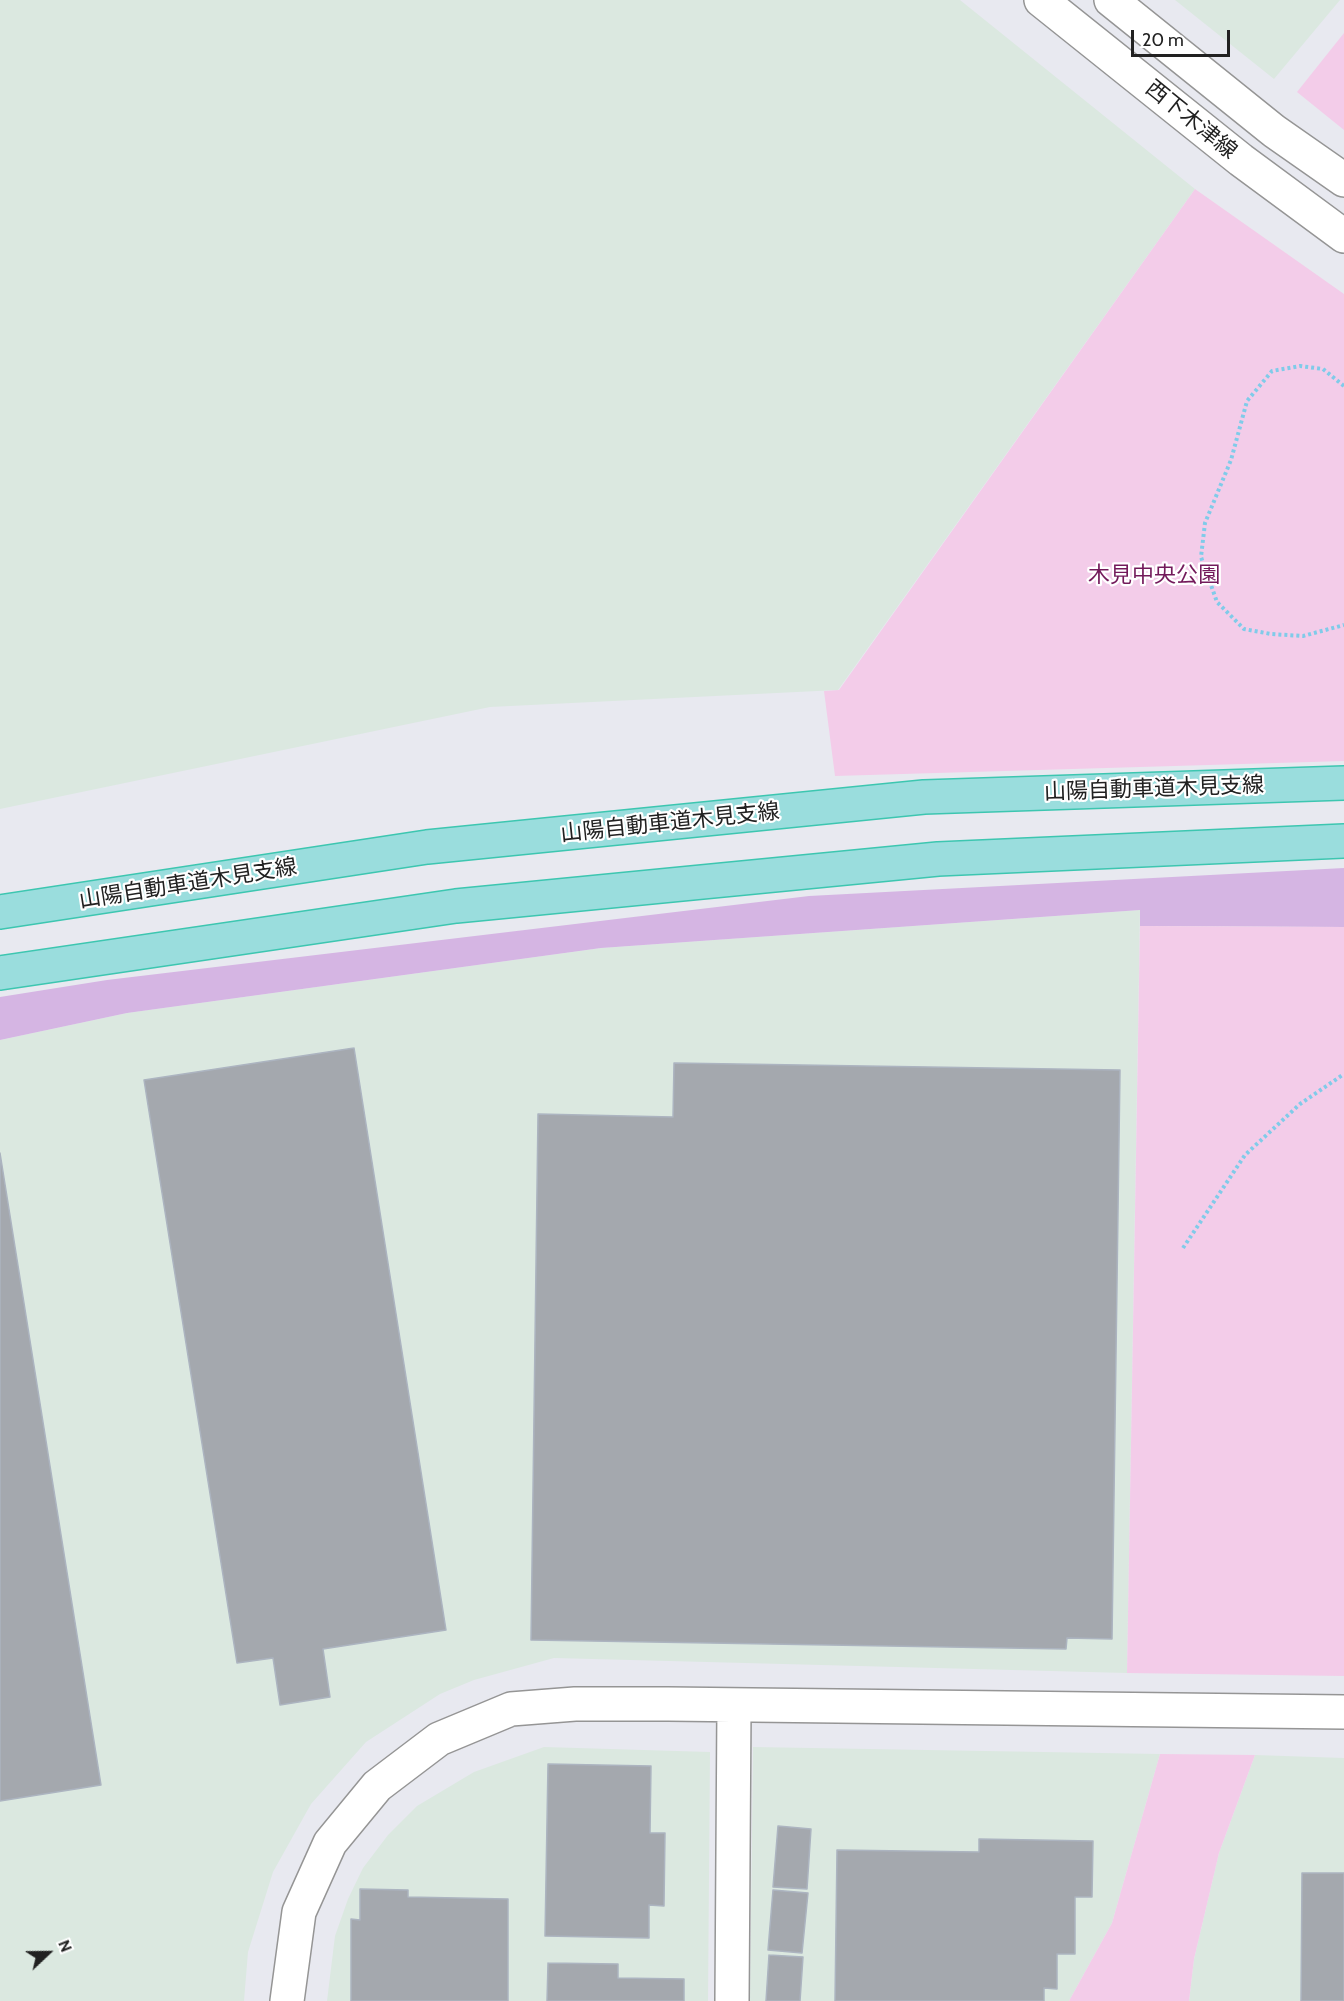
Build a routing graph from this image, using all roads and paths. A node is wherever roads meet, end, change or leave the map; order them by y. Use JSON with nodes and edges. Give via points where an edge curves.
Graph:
{"nodes":[{"id":1,"x":1041,"y":0,"type":"edge"},
{"id":2,"x":1111,"y":0,"type":"edge"},
{"id":3,"x":1344,"y":180,"type":"edge"},
{"id":4,"x":1344,"y":236,"type":"edge"},
{"id":5,"x":1344,"y":386,"type":"edge"},
{"id":6,"x":1344,"y":625,"type":"edge"},
{"id":7,"x":1344,"y":783,"type":"edge"},
{"id":8,"x":1344,"y":841,"type":"edge"},
{"id":9,"x":0,"y":912,"type":"edge"},
{"id":10,"x":0,"y":973,"type":"edge"},
{"id":11,"x":1344,"y":1074,"type":"edge"},
{"id":12,"x":1183,"y":1248,"type":"dead end"},
{"id":13,"x":734,"y":1706,"type":"junction"},
{"id":14,"x":1344,"y":1712,"type":"edge"},
{"id":15,"x":287,"y":2001,"type":"edge"},
{"id":16,"x":732,"y":2001,"type":"edge"}],
"edges":[{"from":1,"to":4,"type":"street","name":"西下木津線","via":[[1241,160]]},
{"from":2,"to":3,"type":"street","name":"西下木津線","via":[[1274,131]]},
{"from":5,"to":6,"type":"path","via":[[1323,369],[1300,366],[1272,370],[1247,401],[1231,460],[1205,523],[1201,557],[1218,602],[1244,629],[1303,636]]},
{"from":7,"to":9,"type":"highway","name":"山陽自動車道木見支線","via":[[924,797],[427,847]]},
{"from":8,"to":10,"type":"highway","via":[[938,859],[480,903]]},
{"from":11,"to":12,"type":"path","via":[[1300,1104],[1245,1155]]},
{"from":13,"to":14,"type":"street"},
{"from":13,"to":15,"type":"street","via":[[575,1704],[512,1709],[439,1739],[377,1786],[330,1843],[299,1912]]},
{"from":13,"to":16,"type":"street"}]}
